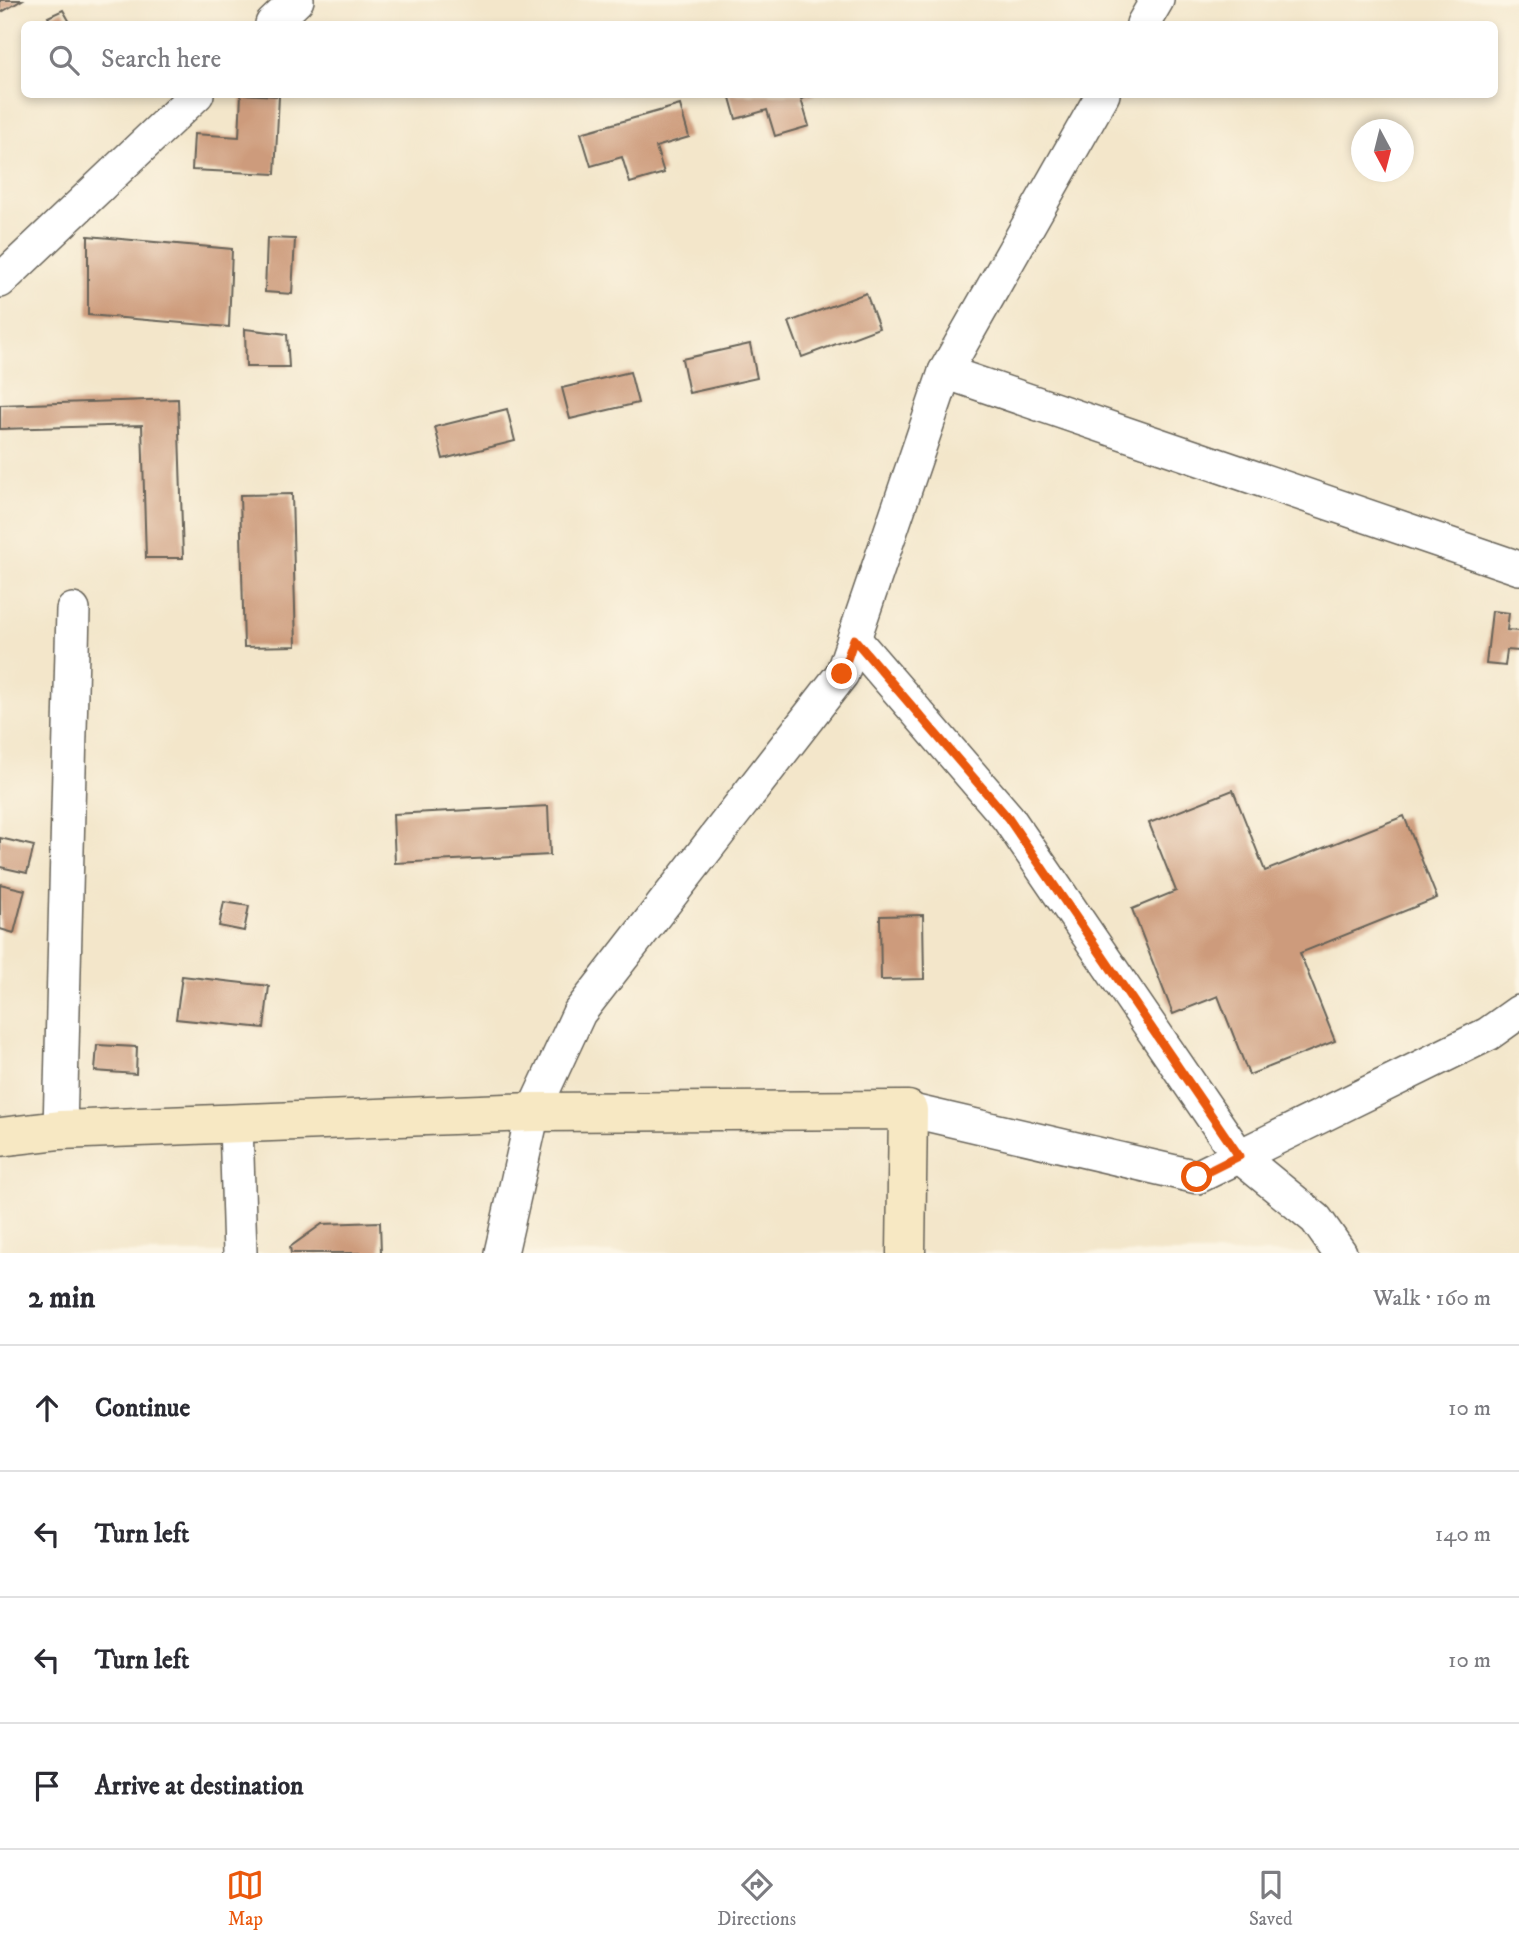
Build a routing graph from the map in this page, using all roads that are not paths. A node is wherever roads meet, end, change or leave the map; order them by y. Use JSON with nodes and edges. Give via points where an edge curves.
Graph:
{"nodes":[{"id":1,"x":298,"y":0,"type":"edge"},
{"id":2,"x":1157,"y":0,"type":"edge"},
{"id":3,"x":275,"y":21,"type":"edge"},
{"id":4,"x":1145,"y":21,"type":"edge"},
{"id":5,"x":193,"y":98,"type":"edge"},
{"id":6,"x":1101,"y":98,"type":"edge"},
{"id":7,"x":0,"y":281,"type":"edge"},
{"id":8,"x":945,"y":372,"type":"junction"},
{"id":9,"x":1519,"y":568,"type":"edge"},
{"id":10,"x":73,"y":610,"type":"dead end"},
{"id":11,"x":854,"y":639,"type":"junction"},
{"id":12,"x":1519,"y":1012,"type":"edge"},
{"id":13,"x":908,"y":1110,"type":"junction"},
{"id":14,"x":533,"y":1112,"type":"junction"},
{"id":15,"x":236,"y":1124,"type":"junction"},
{"id":16,"x":60,"y":1130,"type":"junction"},
{"id":17,"x":0,"y":1137,"type":"edge"},
{"id":18,"x":1239,"y":1156,"type":"junction"},
{"id":19,"x":240,"y":1253,"type":"edge"},
{"id":20,"x":501,"y":1253,"type":"edge"},
{"id":21,"x":906,"y":1253,"type":"edge"},
{"id":22,"x":1340,"y":1253,"type":"edge"}],
"edges":[{"from":1,"to":3,"type":"street"},
{"from":2,"to":4,"type":"street"},
{"from":5,"to":7,"type":"street"},
{"from":6,"to":8,"type":"street"},
{"from":8,"to":9,"type":"street"},
{"from":8,"to":11,"type":"street"},
{"from":10,"to":16,"type":"street"},
{"from":11,"to":14,"type":"street","via":[[842,674],[579,1013]]},
{"from":11,"to":18,"type":"street","via":[[1008,818]]},
{"from":12,"to":18,"type":"street","via":[[1488,1034]]},
{"from":13,"to":14,"type":"main road"},
{"from":13,"to":18,"type":"street","via":[[1197,1177]]},
{"from":13,"to":21,"type":"main road"},
{"from":14,"to":15,"type":"main road"},
{"from":14,"to":20,"type":"street"},
{"from":15,"to":16,"type":"main road"},
{"from":15,"to":19,"type":"street"},
{"from":16,"to":17,"type":"main road"},
{"from":18,"to":22,"type":"street","via":[[1316,1219]]}]}
